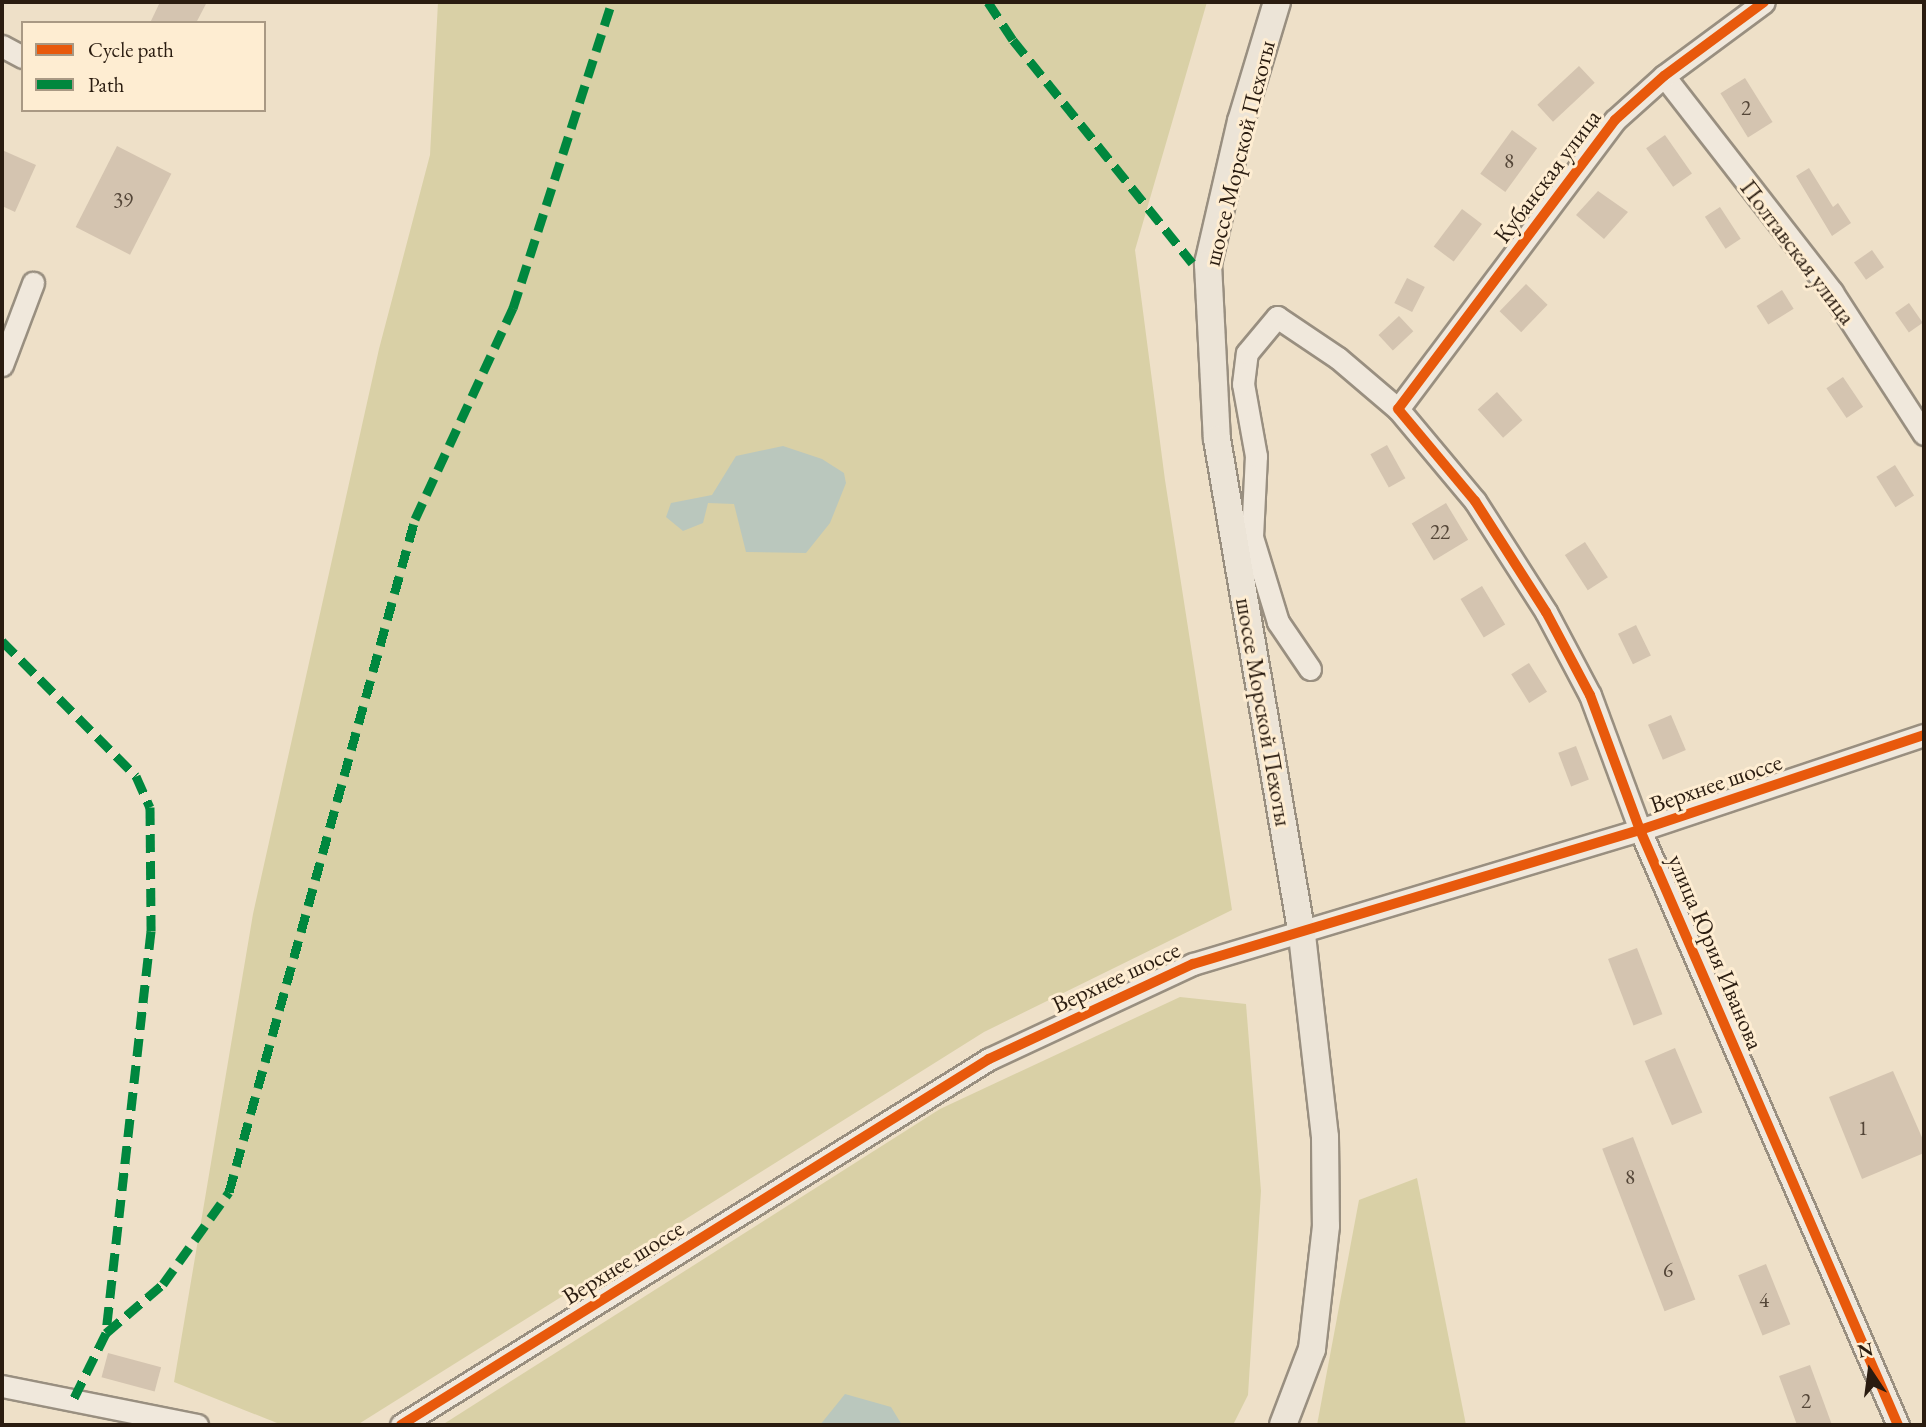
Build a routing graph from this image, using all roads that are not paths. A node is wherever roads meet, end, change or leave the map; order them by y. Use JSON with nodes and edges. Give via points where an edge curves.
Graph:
{"nodes":[{"id":1,"x":1277,"y":2,"type":"edge"},
{"id":2,"x":1764,"y":2,"type":"edge"},
{"id":3,"x":2,"y":46,"type":"edge"},
{"id":4,"x":21,"y":56,"type":"edge"},
{"id":5,"x":1664,"y":76,"type":"junction"},
{"id":6,"x":33,"y":283,"type":"dead end"},
{"id":7,"x":2,"y":365,"type":"edge"},
{"id":8,"x":1398,"y":409,"type":"junction"},
{"id":9,"x":1924,"y":434,"type":"edge"},
{"id":10,"x":1310,"y":669,"type":"dead end"},
{"id":11,"x":1924,"y":735,"type":"edge"},
{"id":12,"x":1640,"y":830,"type":"junction"},
{"id":13,"x":1302,"y":935,"type":"junction"},
{"id":14,"x":3,"y":1387,"type":"edge"},
{"id":15,"x":90,"y":1416,"type":"edge"},
{"id":16,"x":197,"y":1425,"type":"edge"},
{"id":17,"x":401,"y":1425,"type":"edge"},
{"id":18,"x":1283,"y":1425,"type":"edge"},
{"id":19,"x":1898,"y":1425,"type":"edge"}],
"edges":[{"from":1,"to":13,"type":"main road","name":"шоссе Морской Пехоты","via":[[1241,121],[1208,264],[1209,329],[1217,439]]},
{"from":2,"to":5,"type":"street","name":"Кубанская улица"},
{"from":3,"to":4,"type":"street"},
{"from":5,"to":8,"type":"street","name":"Кубанская улица","via":[[1615,120]]},
{"from":5,"to":9,"type":"street","name":"Полтавская улица","via":[[1832,292]]},
{"from":6,"to":7,"type":"street"},
{"from":8,"to":10,"type":"street","name":"улица Юрия Иванова","via":[[1338,358],[1277,317],[1247,353],[1243,384],[1256,456],[1252,537],[1278,622]]},
{"from":8,"to":12,"type":"street","name":"улица Юрия Иванова","via":[[1475,500],[1546,612],[1590,695]]},
{"from":11,"to":12,"type":"street","name":"Верхнее шоссе"},
{"from":12,"to":13,"type":"street","name":"Верхнее шоссе"},
{"from":12,"to":19,"type":"street","name":"улица Юрия Иванова"},
{"from":13,"to":17,"type":"street","name":"Верхнее шоссе","via":[[1193,964],[989,1059]]},
{"from":13,"to":18,"type":"main road","name":"шоссе Морской Пехоты","via":[[1319,1060],[1326,1226],[1312,1349]]},
{"from":14,"to":15,"type":"street"},
{"from":15,"to":16,"type":"street"}]}
